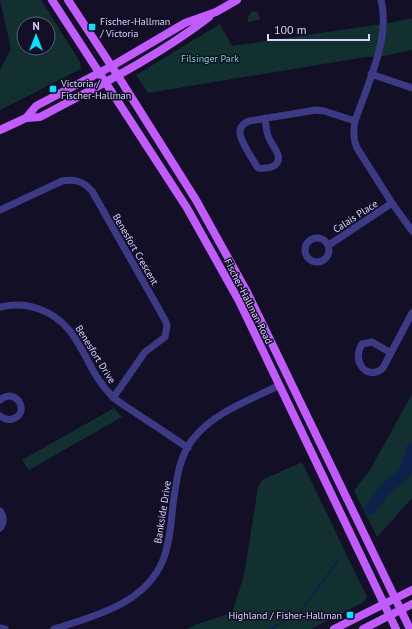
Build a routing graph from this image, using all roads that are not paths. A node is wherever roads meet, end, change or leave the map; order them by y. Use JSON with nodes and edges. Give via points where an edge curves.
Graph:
{"nodes":[{"id":1,"x":52,"y":0,"type":"edge"},
{"id":2,"x":68,"y":0,"type":"edge"},
{"id":3,"x":237,"y":0,"type":"edge"},
{"id":4,"x":381,"y":0,"type":"edge"},
{"id":5,"x":216,"y":12,"type":"junction"},
{"id":6,"x":112,"y":66,"type":"junction"},
{"id":7,"x":100,"y":73,"type":"junction"},
{"id":8,"x":371,"y":74,"type":"junction"},
{"id":9,"x":118,"y":76,"type":"junction"},
{"id":10,"x":106,"y":82,"type":"junction"},
{"id":11,"x":412,"y":88,"type":"edge"},
{"id":12,"x":26,"y":118,"type":"junction"},
{"id":13,"x":265,"y":118,"type":"junction"},
{"id":14,"x":354,"y":121,"type":"junction"},
{"id":15,"x":0,"y":130,"type":"edge"},
{"id":16,"x":392,"y":204,"type":"junction"},
{"id":17,"x":0,"y":210,"type":"edge"},
{"id":18,"x":412,"y":231,"type":"edge"},
{"id":19,"x":329,"y":245,"type":"dead end"},
{"id":20,"x":0,"y":308,"type":"edge"},
{"id":21,"x":412,"y":313,"type":"edge"},
{"id":22,"x":391,"y":353,"type":"junction"},
{"id":23,"x":280,"y":385,"type":"junction"},
{"id":24,"x":113,"y":398,"type":"junction"},
{"id":25,"x":0,"y":400,"type":"edge"},
{"id":26,"x":0,"y":416,"type":"edge"},
{"id":27,"x":188,"y":448,"type":"junction"},
{"id":28,"x":0,"y":511,"type":"edge"},
{"id":29,"x":0,"y":528,"type":"edge"},
{"id":30,"x":412,"y":590,"type":"edge"},
{"id":31,"x":395,"y":599,"type":"junction"},
{"id":32,"x":384,"y":604,"type":"junction"},
{"id":33,"x":412,"y":604,"type":"edge"},
{"id":34,"x":401,"y":610,"type":"junction"},
{"id":35,"x":390,"y":616,"type":"junction"},
{"id":36,"x":0,"y":628,"type":"edge"},
{"id":37,"x":5,"y":629,"type":"edge"},
{"id":38,"x":54,"y":629,"type":"edge"},
{"id":39,"x":334,"y":629,"type":"edge"},
{"id":40,"x":363,"y":629,"type":"edge"},
{"id":41,"x":396,"y":629,"type":"edge"},
{"id":42,"x":410,"y":629,"type":"edge"}],
"edges":[{"from":1,"to":7,"type":"main road","name":"Fischer-Hallman Road"},
{"from":2,"to":6,"type":"main road","name":"Fischer-Hallman Road"},
{"from":3,"to":5,"type":"main road"},
{"from":4,"to":8,"type":"street","via":[[384,22],[381,44]]},
{"from":5,"to":6,"type":"main road","via":[[185,23]]},
{"from":5,"to":9,"type":"main road","via":[[190,32]]},
{"from":6,"to":7,"type":"main road"},
{"from":6,"to":9,"type":"main road","name":"Fischer-Hallman Road"},
{"from":7,"to":10,"type":"main road","name":"Fischer-Hallman Road"},
{"from":7,"to":12,"type":"main road","via":[[36,106]]},
{"from":8,"to":11,"type":"street"},
{"from":8,"to":14,"type":"street"},
{"from":9,"to":10,"type":"main road"},
{"from":9,"to":31,"type":"main road","name":"Fischer-Hallman Road","via":[[196,200],[248,292]]},
{"from":10,"to":12,"type":"main road","via":[[40,117]]},
{"from":10,"to":23,"type":"main road","name":"Fischer-Hallman Road","via":[[187,208],[239,301]]},
{"from":12,"to":15,"type":"main road"},
{"from":13,"to":13,"type":"street","via":[[244,123],[240,130],[240,136],[258,168],[265,169],[274,166],[278,161],[278,155],[268,137]]},
{"from":13,"to":14,"type":"street","via":[[316,110]]},
{"from":14,"to":16,"type":"street","via":[[354,142]]},
{"from":16,"to":18,"type":"street"},
{"from":16,"to":19,"type":"street","name":"Calais Place"},
{"from":17,"to":24,"type":"street","name":"Benesfort Crescent","via":[[62,181],[79,181],[92,191],[167,325],[166,337],[145,352]]},
{"from":20,"to":24,"type":"street","name":"Benesfort Drive","via":[[10,305],[34,307],[64,323],[78,341],[98,379]]},
{"from":21,"to":22,"type":"street"},
{"from":22,"to":22,"type":"street","via":[[372,342],[362,344],[358,350],[358,360],[370,373],[378,372]]},
{"from":23,"to":27,"type":"street","name":"Bankside Drive","via":[[218,416]]},
{"from":23,"to":32,"type":"main road","name":"Fischer-Hallman Road"},
{"from":24,"to":27,"type":"street","name":"Benesfort Drive"},
{"from":25,"to":26,"type":"street","via":[[12,396],[19,401],[21,407],[20,413],[13,419]]},
{"from":27,"to":38,"type":"street","name":"Bankside Drive","via":[[178,476],[166,551],[151,580],[140,592],[116,607]]},
{"from":28,"to":29,"type":"street","via":[[4,519]]},
{"from":30,"to":31,"type":"main road"},
{"from":31,"to":32,"type":"main road"},
{"from":31,"to":34,"type":"main road","name":"Fischer-Hallman Road"},
{"from":32,"to":35,"type":"main road","name":"Fischer-Hallman Road"},
{"from":32,"to":39,"type":"main road"},
{"from":33,"to":34,"type":"main road"},
{"from":34,"to":35,"type":"main road"},
{"from":34,"to":42,"type":"main road","name":"Fischer-Hallman Road"},
{"from":35,"to":40,"type":"main road"},
{"from":35,"to":41,"type":"main road","name":"Fischer-Hallman Road"},
{"from":36,"to":37,"type":"street"}]}
